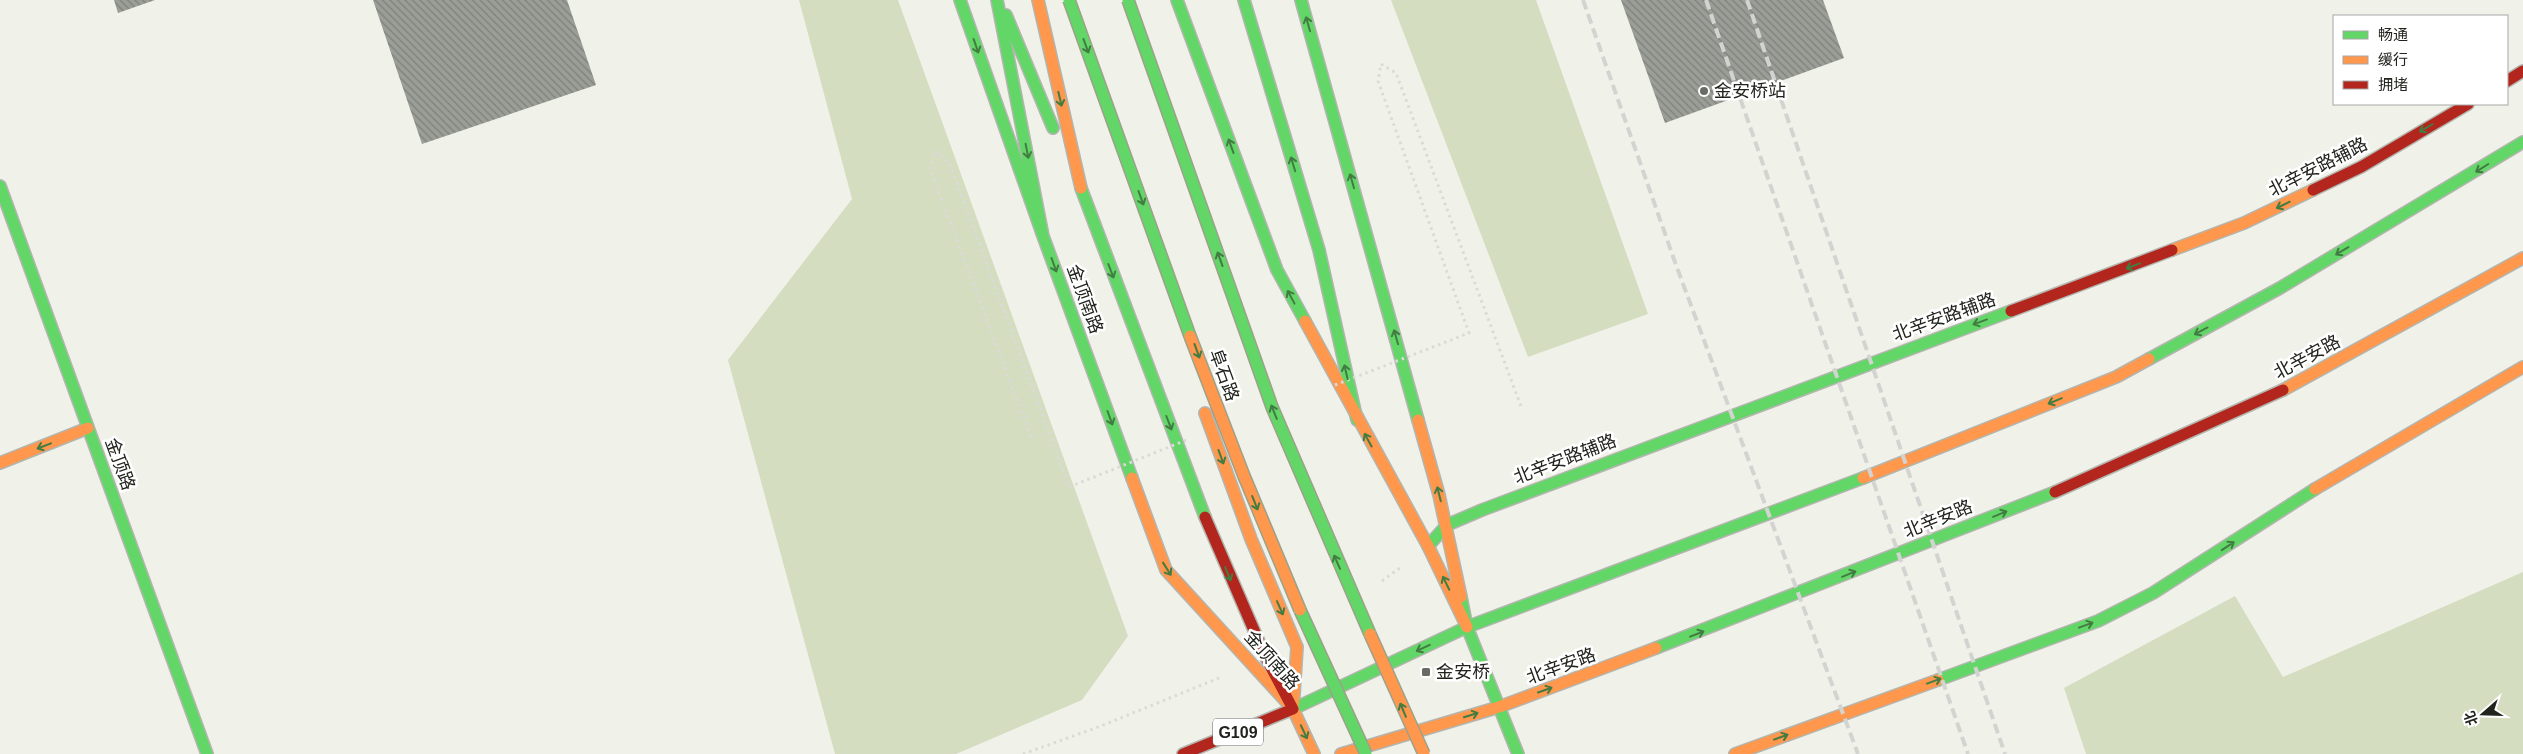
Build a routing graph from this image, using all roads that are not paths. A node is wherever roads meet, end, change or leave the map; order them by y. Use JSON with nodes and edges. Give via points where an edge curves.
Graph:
{"nodes":[{"id":1,"x":960,"y":0,"type":"edge"},
{"id":2,"x":999,"y":0,"type":"edge"},
{"id":3,"x":1038,"y":0,"type":"edge"},
{"id":4,"x":1069,"y":0,"type":"edge"},
{"id":5,"x":1128,"y":0,"type":"edge"},
{"id":6,"x":1177,"y":0,"type":"edge"},
{"id":7,"x":1244,"y":0,"type":"edge"},
{"id":8,"x":1301,"y":0,"type":"edge"},
{"id":9,"x":2523,"y":72,"type":"edge"},
{"id":10,"x":2508,"y":80,"type":"edge"},
{"id":11,"x":2466,"y":105,"type":"edge"},
{"id":12,"x":2523,"y":142,"type":"edge"},
{"id":13,"x":0,"y":186,"type":"edge"},
{"id":14,"x":1083,"y":199,"type":"junction"},
{"id":15,"x":1043,"y":236,"type":"junction"},
{"id":16,"x":2523,"y":258,"type":"edge"},
{"id":17,"x":1170,"y":316,"type":"dead end"},
{"id":18,"x":1180,"y":344,"type":"dead end"},
{"id":19,"x":2523,"y":367,"type":"edge"},
{"id":20,"x":1200,"y":400,"type":"dead end"},
{"id":21,"x":1357,"y":420,"type":"junction"},
{"id":22,"x":88,"y":428,"type":"junction"},
{"id":23,"x":0,"y":463,"type":"edge"},
{"id":24,"x":1447,"y":526,"type":"junction"},
{"id":25,"x":1428,"y":546,"type":"junction"},
{"id":26,"x":1467,"y":627,"type":"junction"},
{"id":27,"x":1499,"y":707,"type":"junction"},
{"id":28,"x":1293,"y":709,"type":"junction"},
{"id":29,"x":207,"y":754,"type":"edge"},
{"id":30,"x":1184,"y":754,"type":"edge"},
{"id":31,"x":1314,"y":754,"type":"edge"},
{"id":32,"x":1341,"y":754,"type":"edge"},
{"id":33,"x":1366,"y":754,"type":"edge"},
{"id":34,"x":1424,"y":754,"type":"edge"},
{"id":35,"x":1518,"y":754,"type":"edge"},
{"id":36,"x":1735,"y":754,"type":"edge"}],
"edges":[{"from":1,"to":15,"type":"main road","name":"金顶南路","one_way":true},
{"from":2,"to":14,"type":"main road"},
{"from":2,"to":15,"type":"main road","one_way":true},
{"from":3,"to":14,"type":"main road","one_way":true},
{"from":4,"to":33,"type":"main road","name":"阜石路","one_way":true,"bridge":true,"via":[[1223,424],[1283,573]]},
{"from":34,"to":5,"type":"main road","name":"阜石路","one_way":true,"bridge":true,"via":[[1333,554],[1272,407]]},
{"from":21,"to":6,"type":"main road","one_way":true,"via":[[1277,270]]},
{"from":21,"to":7,"type":"main road","one_way":true,"via":[[1319,250]]},
{"from":24,"to":8,"type":"main road","one_way":true},
{"from":9,"to":10,"type":"main road"},
{"from":11,"to":24,"type":"main road","name":"北辛安路辅路","one_way":true,"via":[[2361,167],[2244,223],[1527,492]]},
{"from":12,"to":26,"type":"main road","one_way":true,"via":[[2280,288],[2116,377],[1830,491]]},
{"from":13,"to":22,"type":"main road","name":"金顶路"},
{"from":14,"to":28,"type":"main road","one_way":true,"via":[[1218,551],[1266,658]]},
{"from":15,"to":28,"type":"main road","name":"金顶南路","one_way":true,"via":[[1166,570]]},
{"from":27,"to":16,"type":"main road","name":"北辛安路","one_way":true,"via":[[1700,633],[2055,492],[2296,384]]},
{"from":17,"to":18,"type":"main road"},
{"from":36,"to":19,"type":"main road","one_way":true,"via":[[2098,621],[2153,594],[2345,470]]},
{"from":20,"to":28,"type":"main road","name":"金顶南路","one_way":true,"via":[[1251,539],[1297,646]]},
{"from":25,"to":21,"type":"main road","one_way":true},
{"from":22,"to":23,"type":"main road","one_way":true},
{"from":22,"to":29,"type":"main road","name":"金顶路"},
{"from":24,"to":25,"type":"main road","name":"北辛安路辅路"},
{"from":24,"to":26,"type":"main road"},
{"from":26,"to":25,"type":"main road","one_way":true},
{"from":26,"to":27,"type":"main road"},
{"from":26,"to":28,"type":"main road","one_way":true},
{"from":32,"to":27,"type":"main road","name":"北辛安路","one_way":true},
{"from":27,"to":35,"type":"main road"},
{"from":28,"to":30,"type":"main road","number":"G109"},
{"from":28,"to":31,"type":"main road","one_way":true}]}
